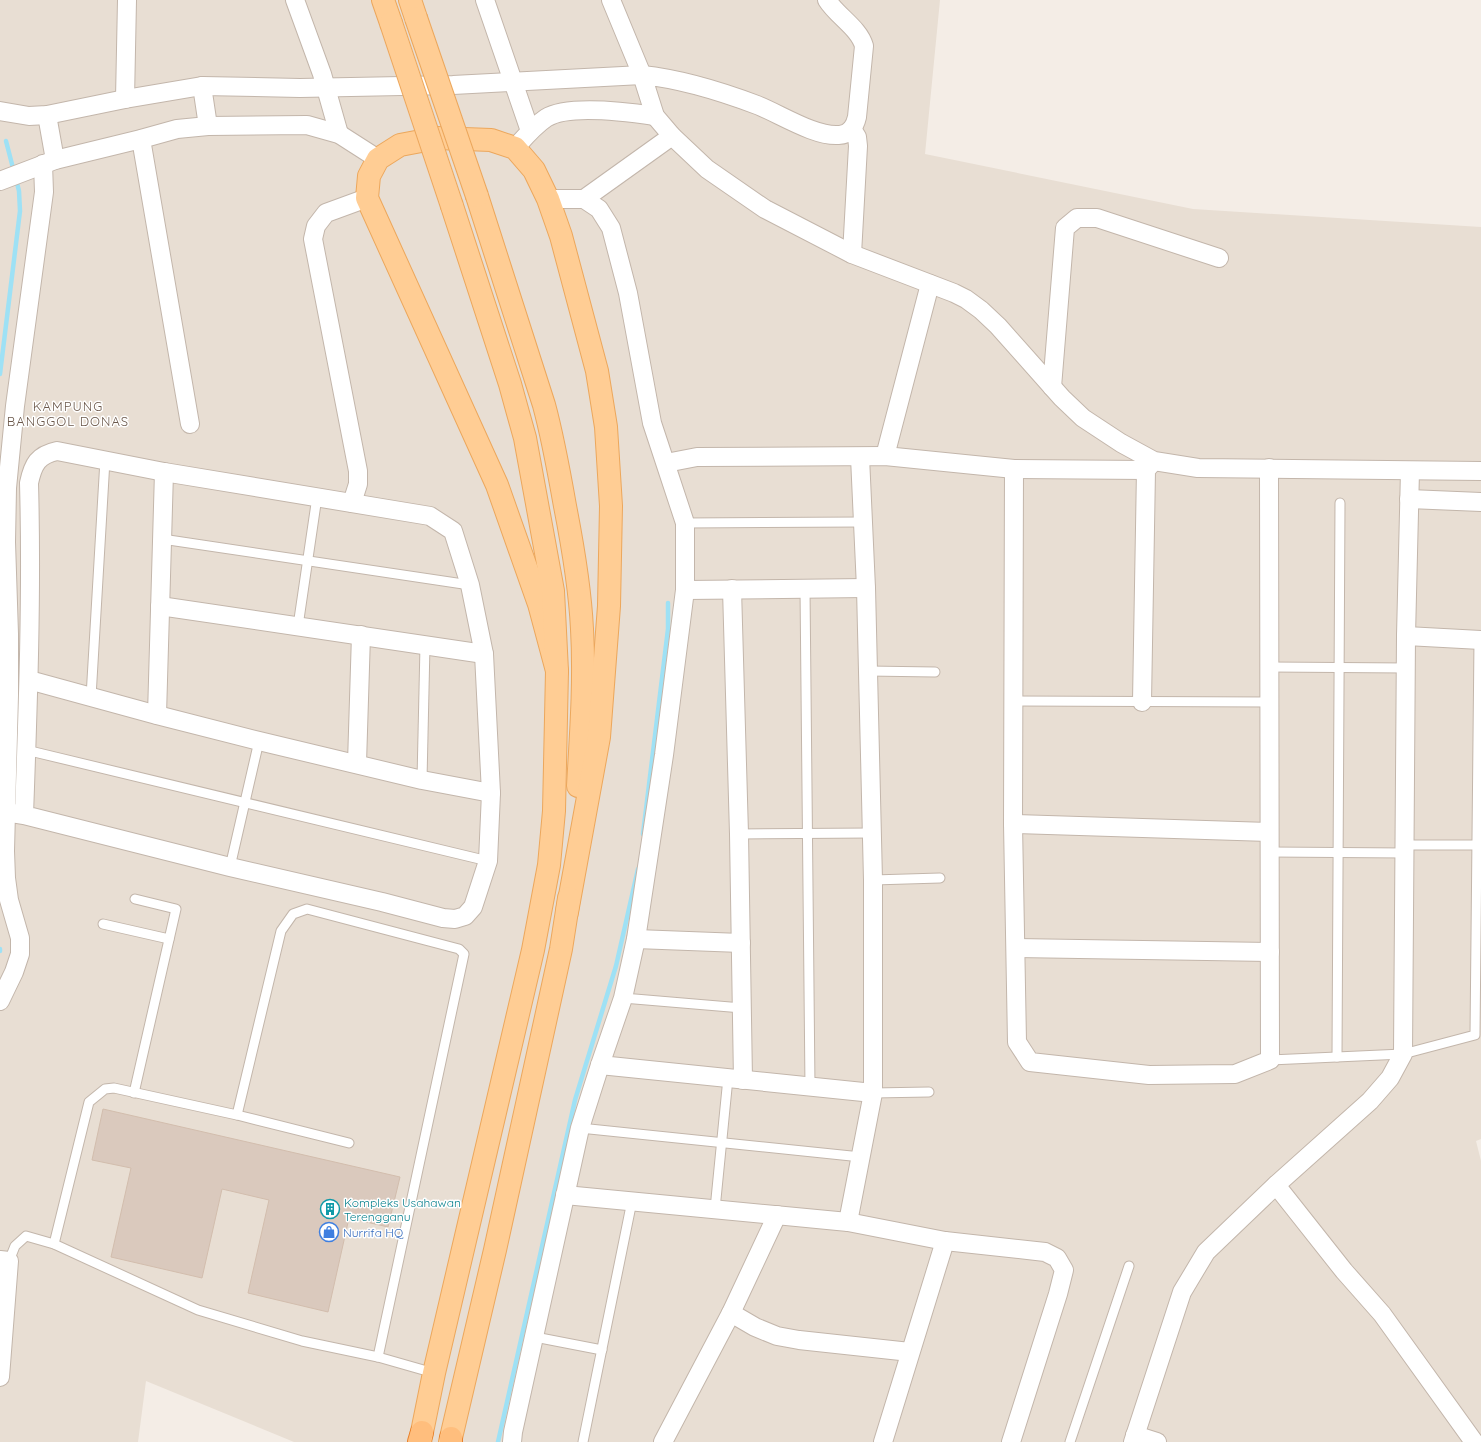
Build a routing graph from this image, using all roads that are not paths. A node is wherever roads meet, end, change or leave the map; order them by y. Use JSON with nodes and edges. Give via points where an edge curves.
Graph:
{"nodes":[{"id":1,"x":127,"y":0,"type":"edge"},
{"id":2,"x":295,"y":0,"type":"edge"},
{"id":3,"x":383,"y":0,"type":"edge"},
{"id":4,"x":485,"y":0,"type":"edge"},
{"id":5,"x":611,"y":0,"type":"edge"},
{"id":6,"x":827,"y":0,"type":"edge"},
{"id":7,"x":413,"y":9,"type":"edge"},
{"id":8,"x":643,"y":79,"type":"junction"},
{"id":9,"x":512,"y":81,"type":"junction"},
{"id":10,"x":202,"y":86,"type":"junction"},
{"id":11,"x":327,"y":92,"type":"junction"},
{"id":12,"x":125,"y":99,"type":"junction"},
{"id":13,"x":0,"y":111,"type":"edge"},
{"id":14,"x":653,"y":111,"type":"junction"},
{"id":15,"x":208,"y":126,"type":"junction"},
{"id":16,"x":852,"y":129,"type":"junction"},
{"id":17,"x":530,"y":131,"type":"junction"},
{"id":18,"x":338,"y":134,"type":"junction"},
{"id":19,"x":672,"y":136,"type":"junction"},
{"id":20,"x":141,"y":139,"type":"junction"},
{"id":21,"x":47,"y":147,"type":"junction"},
{"id":22,"x":515,"y":148,"type":"junction"},
{"id":23,"x":378,"y":159,"type":"junction"},
{"id":24,"x":0,"y":181,"type":"edge"},
{"id":25,"x":367,"y":198,"type":"junction"},
{"id":26,"x":548,"y":199,"type":"junction"},
{"id":27,"x":584,"y":199,"type":"junction"},
{"id":28,"x":852,"y":254,"type":"junction"},
{"id":29,"x":1219,"y":258,"type":"dead end"},
{"id":30,"x":930,"y":284,"type":"junction"},
{"id":31,"x":1052,"y":387,"type":"junction"},
{"id":32,"x":190,"y":424,"type":"dead end"},
{"id":33,"x":885,"y":456,"type":"junction"},
{"id":34,"x":860,"y":457,"type":"junction"},
{"id":35,"x":105,"y":460,"type":"junction"},
{"id":36,"x":666,"y":464,"type":"junction"},
{"id":37,"x":1150,"y":465,"type":"junction"},
{"id":38,"x":1014,"y":468,"type":"junction"},
{"id":39,"x":1268,"y":468,"type":"junction"},
{"id":40,"x":1410,"y":471,"type":"junction"},
{"id":41,"x":1481,"y":471,"type":"edge"},
{"id":42,"x":164,"y":472,"type":"junction"},
{"id":43,"x":317,"y":497,"type":"junction"},
{"id":44,"x":1409,"y":499,"type":"junction"},
{"id":45,"x":1481,"y":502,"type":"edge"},
{"id":46,"x":352,"y":503,"type":"junction"},
{"id":47,"x":1340,"y":503,"type":"dead end"},
{"id":48,"x":863,"y":522,"type":"junction"},
{"id":49,"x":685,"y":523,"type":"junction"},
{"id":50,"x":162,"y":539,"type":"junction"},
{"id":51,"x":308,"y":561,"type":"junction"},
{"id":52,"x":470,"y":584,"type":"junction"},
{"id":53,"x":866,"y":588,"type":"junction"},
{"id":54,"x":732,"y":589,"type":"junction"},
{"id":55,"x":805,"y":589,"type":"junction"},
{"id":56,"x":685,"y":590,"type":"junction"},
{"id":57,"x":160,"y":606,"type":"junction"},
{"id":58,"x":298,"y":626,"type":"junction"},
{"id":59,"x":361,"y":635,"type":"junction"},
{"id":60,"x":1406,"y":636,"type":"junction"},
{"id":61,"x":1480,"y":640,"type":"edge"},
{"id":62,"x":425,"y":645,"type":"junction"},
{"id":63,"x":484,"y":654,"type":"junction"},
{"id":64,"x":1269,"y":667,"type":"junction"},
{"id":65,"x":1339,"y":667,"type":"junction"},
{"id":66,"x":1406,"y":668,"type":"junction"},
{"id":67,"x":557,"y":671,"type":"junction"},
{"id":68,"x":868,"y":671,"type":"junction"},
{"id":69,"x":935,"y":672,"type":"dead end"},
{"id":70,"x":29,"y":680,"type":"junction"},
{"id":71,"x":92,"y":697,"type":"junction"},
{"id":72,"x":1014,"y":701,"type":"junction"},
{"id":73,"x":1142,"y":702,"type":"junction"},
{"id":74,"x":1269,"y":702,"type":"junction"},
{"id":75,"x":157,"y":715,"type":"junction"},
{"id":76,"x":259,"y":740,"type":"junction"},
{"id":77,"x":26,"y":750,"type":"junction"},
{"id":78,"x":357,"y":763,"type":"junction"},
{"id":79,"x":422,"y":780,"type":"junction"},
{"id":80,"x":491,"y":793,"type":"junction"},
{"id":81,"x":245,"y":803,"type":"junction"},
{"id":82,"x":5,"y":812,"type":"junction"},
{"id":83,"x":24,"y":815,"type":"junction"},
{"id":84,"x":1013,"y":824,"type":"junction"},
{"id":85,"x":1269,"y":832,"type":"junction"},
{"id":86,"x":807,"y":833,"type":"junction"},
{"id":87,"x":872,"y":833,"type":"junction"},
{"id":88,"x":739,"y":834,"type":"junction"},
{"id":89,"x":1479,"y":845,"type":"edge"},
{"id":90,"x":1404,"y":849,"type":"junction"},
{"id":91,"x":1269,"y":852,"type":"junction"},
{"id":92,"x":1338,"y":853,"type":"junction"},
{"id":93,"x":488,"y":861,"type":"junction"},
{"id":94,"x":230,"y":867,"type":"junction"},
{"id":95,"x":940,"y":878,"type":"dead end"},
{"id":96,"x":873,"y":880,"type":"junction"},
{"id":97,"x":134,"y":899,"type":"dead end"},
{"id":98,"x":567,"y":912,"type":"junction"},
{"id":99,"x":103,"y":924,"type":"dead end"},
{"id":100,"x":169,"y":939,"type":"junction"},
{"id":101,"x":636,"y":939,"type":"junction"},
{"id":102,"x":741,"y":943,"type":"junction"},
{"id":103,"x":1016,"y":948,"type":"junction"},
{"id":104,"x":1270,"y":952,"type":"junction"},
{"id":105,"x":623,"y":998,"type":"junction"},
{"id":106,"x":0,"y":1001,"type":"edge"},
{"id":107,"x":742,"y":1008,"type":"junction"},
{"id":108,"x":1403,"y":1054,"type":"junction"},
{"id":109,"x":1337,"y":1057,"type":"junction"},
{"id":110,"x":1270,"y":1060,"type":"junction"},
{"id":111,"x":600,"y":1065,"type":"junction"},
{"id":112,"x":736,"y":1079,"type":"junction"},
{"id":113,"x":810,"y":1087,"type":"junction"},
{"id":114,"x":929,"y":1092,"type":"dead end"},
{"id":115,"x":134,"y":1093,"type":"junction"},
{"id":116,"x":873,"y":1093,"type":"junction"},
{"id":117,"x":237,"y":1115,"type":"junction"},
{"id":118,"x":580,"y":1128,"type":"junction"},
{"id":119,"x":348,"y":1143,"type":"dead end"},
{"id":120,"x":722,"y":1143,"type":"junction"},
{"id":121,"x":861,"y":1157,"type":"junction"},
{"id":122,"x":1276,"y":1185,"type":"junction"},
{"id":123,"x":565,"y":1194,"type":"junction"},
{"id":124,"x":632,"y":1201,"type":"junction"},
{"id":125,"x":715,"y":1209,"type":"junction"},
{"id":126,"x":777,"y":1215,"type":"junction"},
{"id":127,"x":848,"y":1222,"type":"junction"},
{"id":128,"x":945,"y":1241,"type":"junction"},
{"id":129,"x":54,"y":1244,"type":"junction"},
{"id":130,"x":4,"y":1260,"type":"edge"},
{"id":131,"x":1129,"y":1266,"type":"dead end"},
{"id":132,"x":731,"y":1313,"type":"junction"},
{"id":133,"x":535,"y":1337,"type":"junction"},
{"id":134,"x":602,"y":1350,"type":"junction"},
{"id":135,"x":910,"y":1352,"type":"junction"},
{"id":136,"x":378,"y":1357,"type":"junction"},
{"id":137,"x":434,"y":1373,"type":"junction"},
{"id":138,"x":0,"y":1377,"type":"edge"},
{"id":139,"x":420,"y":1438,"type":"edge"},
{"id":140,"x":1134,"y":1438,"type":"edge"},
{"id":141,"x":451,"y":1441,"type":"edge"},
{"id":142,"x":512,"y":1442,"type":"edge"},
{"id":143,"x":583,"y":1442,"type":"edge"},
{"id":144,"x":663,"y":1442,"type":"edge"},
{"id":145,"x":883,"y":1442,"type":"edge"},
{"id":146,"x":1011,"y":1442,"type":"edge"},
{"id":147,"x":1070,"y":1442,"type":"edge"},
{"id":148,"x":1157,"y":1442,"type":"edge"},
{"id":149,"x":1474,"y":1442,"type":"edge"}],
"edges":[{"from":1,"to":12,"type":"street"},
{"from":2,"to":11,"type":"street"},
{"from":3,"to":67,"type":"main road","bridge":true,"via":[[510,384],[525,438],[553,592]]},
{"from":4,"to":9,"type":"street"},
{"from":5,"to":8,"type":"street"},
{"from":6,"to":16,"type":"street","via":[[862,39],[864,46],[857,117]]},
{"from":7,"to":98,"type":"main road","bridge":true,"via":[[477,196],[550,428],[577,572],[583,652],[581,732]]},
{"from":8,"to":9,"type":"street"},
{"from":8,"to":14,"type":"street"},
{"from":8,"to":16,"type":"street","via":[[667,78],[736,98],[829,135],[841,135]]},
{"from":9,"to":11,"type":"street"},
{"from":9,"to":17,"type":"street"},
{"from":10,"to":11,"type":"street"},
{"from":10,"to":12,"type":"street"},
{"from":10,"to":15,"type":"street"},
{"from":11,"to":18,"type":"street"},
{"from":12,"to":21,"type":"street"},
{"from":13,"to":21,"type":"street","via":[[29,116]]},
{"from":14,"to":17,"type":"street","via":[[564,111],[546,118]]},
{"from":14,"to":19,"type":"street"},
{"from":15,"to":18,"type":"street","via":[[307,125]]},
{"from":15,"to":20,"type":"street","via":[[177,129]]},
{"from":16,"to":28,"type":"street","via":[[857,137],[858,146]]},
{"from":17,"to":22,"type":"street"},
{"from":18,"to":23,"type":"street"},
{"from":19,"to":27,"type":"street"},
{"from":19,"to":28,"type":"street","via":[[706,169],[765,209]]},
{"from":20,"to":21,"type":"street"},
{"from":20,"to":32,"type":"street"},
{"from":21,"to":24,"type":"street"},
{"from":21,"to":82,"type":"street","via":[[44,192],[16,398],[7,488],[9,695]]},
{"from":22,"to":23,"type":"main road","via":[[491,140],[437,138],[400,145]]},
{"from":22,"to":26,"type":"main road","via":[[534,170]]},
{"from":23,"to":25,"type":"main road","via":[[369,176]]},
{"from":25,"to":46,"type":"street","via":[[326,214],[316,226],[313,240],[358,471],[358,484]]},
{"from":25,"to":67,"type":"main road","via":[[498,485],[539,604]]},
{"from":26,"to":27,"type":"street"},
{"from":26,"to":98,"type":"main road","via":[[561,236],[597,372],[606,427],[611,506],[609,606],[599,737]]},
{"from":27,"to":36,"type":"street","via":[[599,209],[611,228],[628,293],[652,423]]},
{"from":28,"to":30,"type":"street"},
{"from":29,"to":31,"type":"street","via":[[1097,218],[1077,218],[1065,228]]},
{"from":30,"to":31,"type":"street","via":[[966,299],[981,310]]},
{"from":30,"to":33,"type":"street"},
{"from":31,"to":37,"type":"street","via":[[1083,418]]},
{"from":33,"to":34,"type":"street"},
{"from":33,"to":38,"type":"street"},
{"from":34,"to":36,"type":"street","via":[[697,457]]},
{"from":34,"to":48,"type":"street"},
{"from":35,"to":42,"type":"street"},
{"from":35,"to":70,"type":"street","via":[[57,451],[46,453],[31,471]]},
{"from":35,"to":71,"type":"lane"},
{"from":36,"to":49,"type":"street"},
{"from":37,"to":38,"type":"street"},
{"from":37,"to":39,"type":"street"},
{"from":37,"to":73,"type":"street"},
{"from":38,"to":72,"type":"street"},
{"from":39,"to":40,"type":"street"},
{"from":39,"to":64,"type":"street"},
{"from":40,"to":41,"type":"street"},
{"from":40,"to":44,"type":"street"},
{"from":42,"to":43,"type":"street"},
{"from":42,"to":50,"type":"street"},
{"from":43,"to":46,"type":"street"},
{"from":43,"to":51,"type":"lane"},
{"from":44,"to":45,"type":"street"},
{"from":44,"to":60,"type":"street"},
{"from":46,"to":52,"type":"street","via":[[430,516],[453,531]]},
{"from":47,"to":65,"type":"lane"},
{"from":48,"to":49,"type":"lane"},
{"from":48,"to":53,"type":"street"},
{"from":49,"to":56,"type":"street"},
{"from":50,"to":51,"type":"lane"},
{"from":50,"to":57,"type":"street"},
{"from":51,"to":52,"type":"lane"},
{"from":51,"to":58,"type":"lane"},
{"from":52,"to":63,"type":"street"},
{"from":53,"to":55,"type":"street"},
{"from":53,"to":68,"type":"street"},
{"from":54,"to":55,"type":"street"},
{"from":54,"to":56,"type":"street"},
{"from":54,"to":88,"type":"street"},
{"from":55,"to":86,"type":"lane"},
{"from":56,"to":101,"type":"street","via":[[664,755]]},
{"from":57,"to":58,"type":"street"},
{"from":57,"to":75,"type":"street"},
{"from":58,"to":59,"type":"street"},
{"from":59,"to":62,"type":"street"},
{"from":59,"to":78,"type":"street"},
{"from":60,"to":61,"type":"street"},
{"from":60,"to":66,"type":"street"},
{"from":61,"to":89,"type":"lane"},
{"from":62,"to":63,"type":"street"},
{"from":62,"to":79,"type":"lane"},
{"from":63,"to":80,"type":"street"},
{"from":64,"to":65,"type":"lane"},
{"from":64,"to":74,"type":"street"},
{"from":65,"to":66,"type":"lane"},
{"from":65,"to":92,"type":"lane"},
{"from":66,"to":90,"type":"street"},
{"from":67,"to":137,"type":"main road","via":[[555,789],[549,865],[533,950]]},
{"from":68,"to":69,"type":"lane"},
{"from":68,"to":87,"type":"street"},
{"from":70,"to":71,"type":"street"},
{"from":70,"to":77,"type":"street"},
{"from":71,"to":75,"type":"street"},
{"from":72,"to":73,"type":"lane"},
{"from":72,"to":84,"type":"street"},
{"from":73,"to":74,"type":"lane"},
{"from":74,"to":85,"type":"street"},
{"from":75,"to":76,"type":"street"},
{"from":76,"to":78,"type":"street"},
{"from":76,"to":81,"type":"lane"},
{"from":77,"to":81,"type":"lane"},
{"from":77,"to":83,"type":"street"},
{"from":78,"to":79,"type":"street"},
{"from":79,"to":80,"type":"street"},
{"from":80,"to":93,"type":"street"},
{"from":81,"to":93,"type":"lane"},
{"from":81,"to":94,"type":"lane"},
{"from":82,"to":83,"type":"street"},
{"from":82,"to":106,"type":"street","via":[[6,878],[9,900],[20,938],[20,954]]},
{"from":83,"to":94,"type":"street"},
{"from":84,"to":85,"type":"street"},
{"from":84,"to":103,"type":"street"},
{"from":85,"to":91,"type":"street"},
{"from":86,"to":87,"type":"lane"},
{"from":86,"to":88,"type":"lane"},
{"from":86,"to":113,"type":"lane"},
{"from":87,"to":96,"type":"street"},
{"from":88,"to":102,"type":"street"},
{"from":89,"to":90,"type":"lane"},
{"from":89,"to":108,"type":"lane","via":[[1475,1035]]},
{"from":90,"to":92,"type":"lane"},
{"from":90,"to":108,"type":"street"},
{"from":91,"to":92,"type":"lane"},
{"from":91,"to":104,"type":"street"},
{"from":92,"to":109,"type":"lane"},
{"from":93,"to":94,"type":"street","via":[[473,907],[465,916],[455,919]]},
{"from":95,"to":96,"type":"lane"},
{"from":96,"to":116,"type":"street"},
{"from":97,"to":100,"type":"lane","via":[[176,909]]},
{"from":98,"to":141,"type":"main road","via":[[495,1250]]},
{"from":99,"to":100,"type":"lane"},
{"from":100,"to":115,"type":"lane"},
{"from":101,"to":102,"type":"street"},
{"from":101,"to":105,"type":"street"},
{"from":102,"to":107,"type":"street"},
{"from":103,"to":104,"type":"street"},
{"from":103,"to":110,"type":"street","via":[[1017,1042],[1030,1062],[1149,1075],[1235,1074]]},
{"from":104,"to":110,"type":"street"},
{"from":105,"to":107,"type":"lane"},
{"from":105,"to":111,"type":"street"},
{"from":107,"to":112,"type":"street"},
{"from":108,"to":109,"type":"lane"},
{"from":108,"to":122,"type":"street","via":[[1390,1078],[1370,1101]]},
{"from":109,"to":110,"type":"lane"},
{"from":111,"to":112,"type":"street"},
{"from":111,"to":118,"type":"street"},
{"from":112,"to":113,"type":"street"},
{"from":112,"to":120,"type":"lane"},
{"from":113,"to":116,"type":"street"},
{"from":114,"to":116,"type":"lane"},
{"from":115,"to":117,"type":"lane"},
{"from":115,"to":129,"type":"lane","via":[[114,1088],[105,1089],[89,1102]]},
{"from":116,"to":121,"type":"street"},
{"from":117,"to":119,"type":"lane"},
{"from":117,"to":136,"type":"lane","via":[[281,931],[293,914],[307,909],[459,949],[464,954]]},
{"from":118,"to":120,"type":"lane"},
{"from":118,"to":123,"type":"street"},
{"from":120,"to":121,"type":"lane"},
{"from":120,"to":125,"type":"lane"},
{"from":121,"to":127,"type":"street"},
{"from":122,"to":140,"type":"street","via":[[1206,1252],[1182,1292]]},
{"from":122,"to":149,"type":"street","via":[[1344,1271],[1382,1314]]},
{"from":123,"to":124,"type":"street"},
{"from":123,"to":133,"type":"street"},
{"from":124,"to":125,"type":"street"},
{"from":124,"to":134,"type":"lane"},
{"from":125,"to":126,"type":"street"},
{"from":126,"to":127,"type":"street"},
{"from":126,"to":132,"type":"street"},
{"from":127,"to":128,"type":"street"},
{"from":128,"to":135,"type":"street"},
{"from":128,"to":146,"type":"street","via":[[1045,1252],[1058,1258],[1064,1270]]},
{"from":129,"to":130,"type":"lane","via":[[26,1236]]},
{"from":129,"to":136,"type":"lane","via":[[198,1310],[302,1341]]},
{"from":130,"to":138,"type":"street"},
{"from":131,"to":147,"type":"lane"},
{"from":132,"to":135,"type":"street","via":[[754,1328],[777,1336]]},
{"from":132,"to":144,"type":"street"},
{"from":133,"to":134,"type":"lane"},
{"from":133,"to":142,"type":"street"},
{"from":134,"to":143,"type":"lane"},
{"from":135,"to":145,"type":"street"},
{"from":136,"to":137,"type":"lane"},
{"from":137,"to":139,"type":"main road"},
{"from":140,"to":148,"type":"street"}]}
